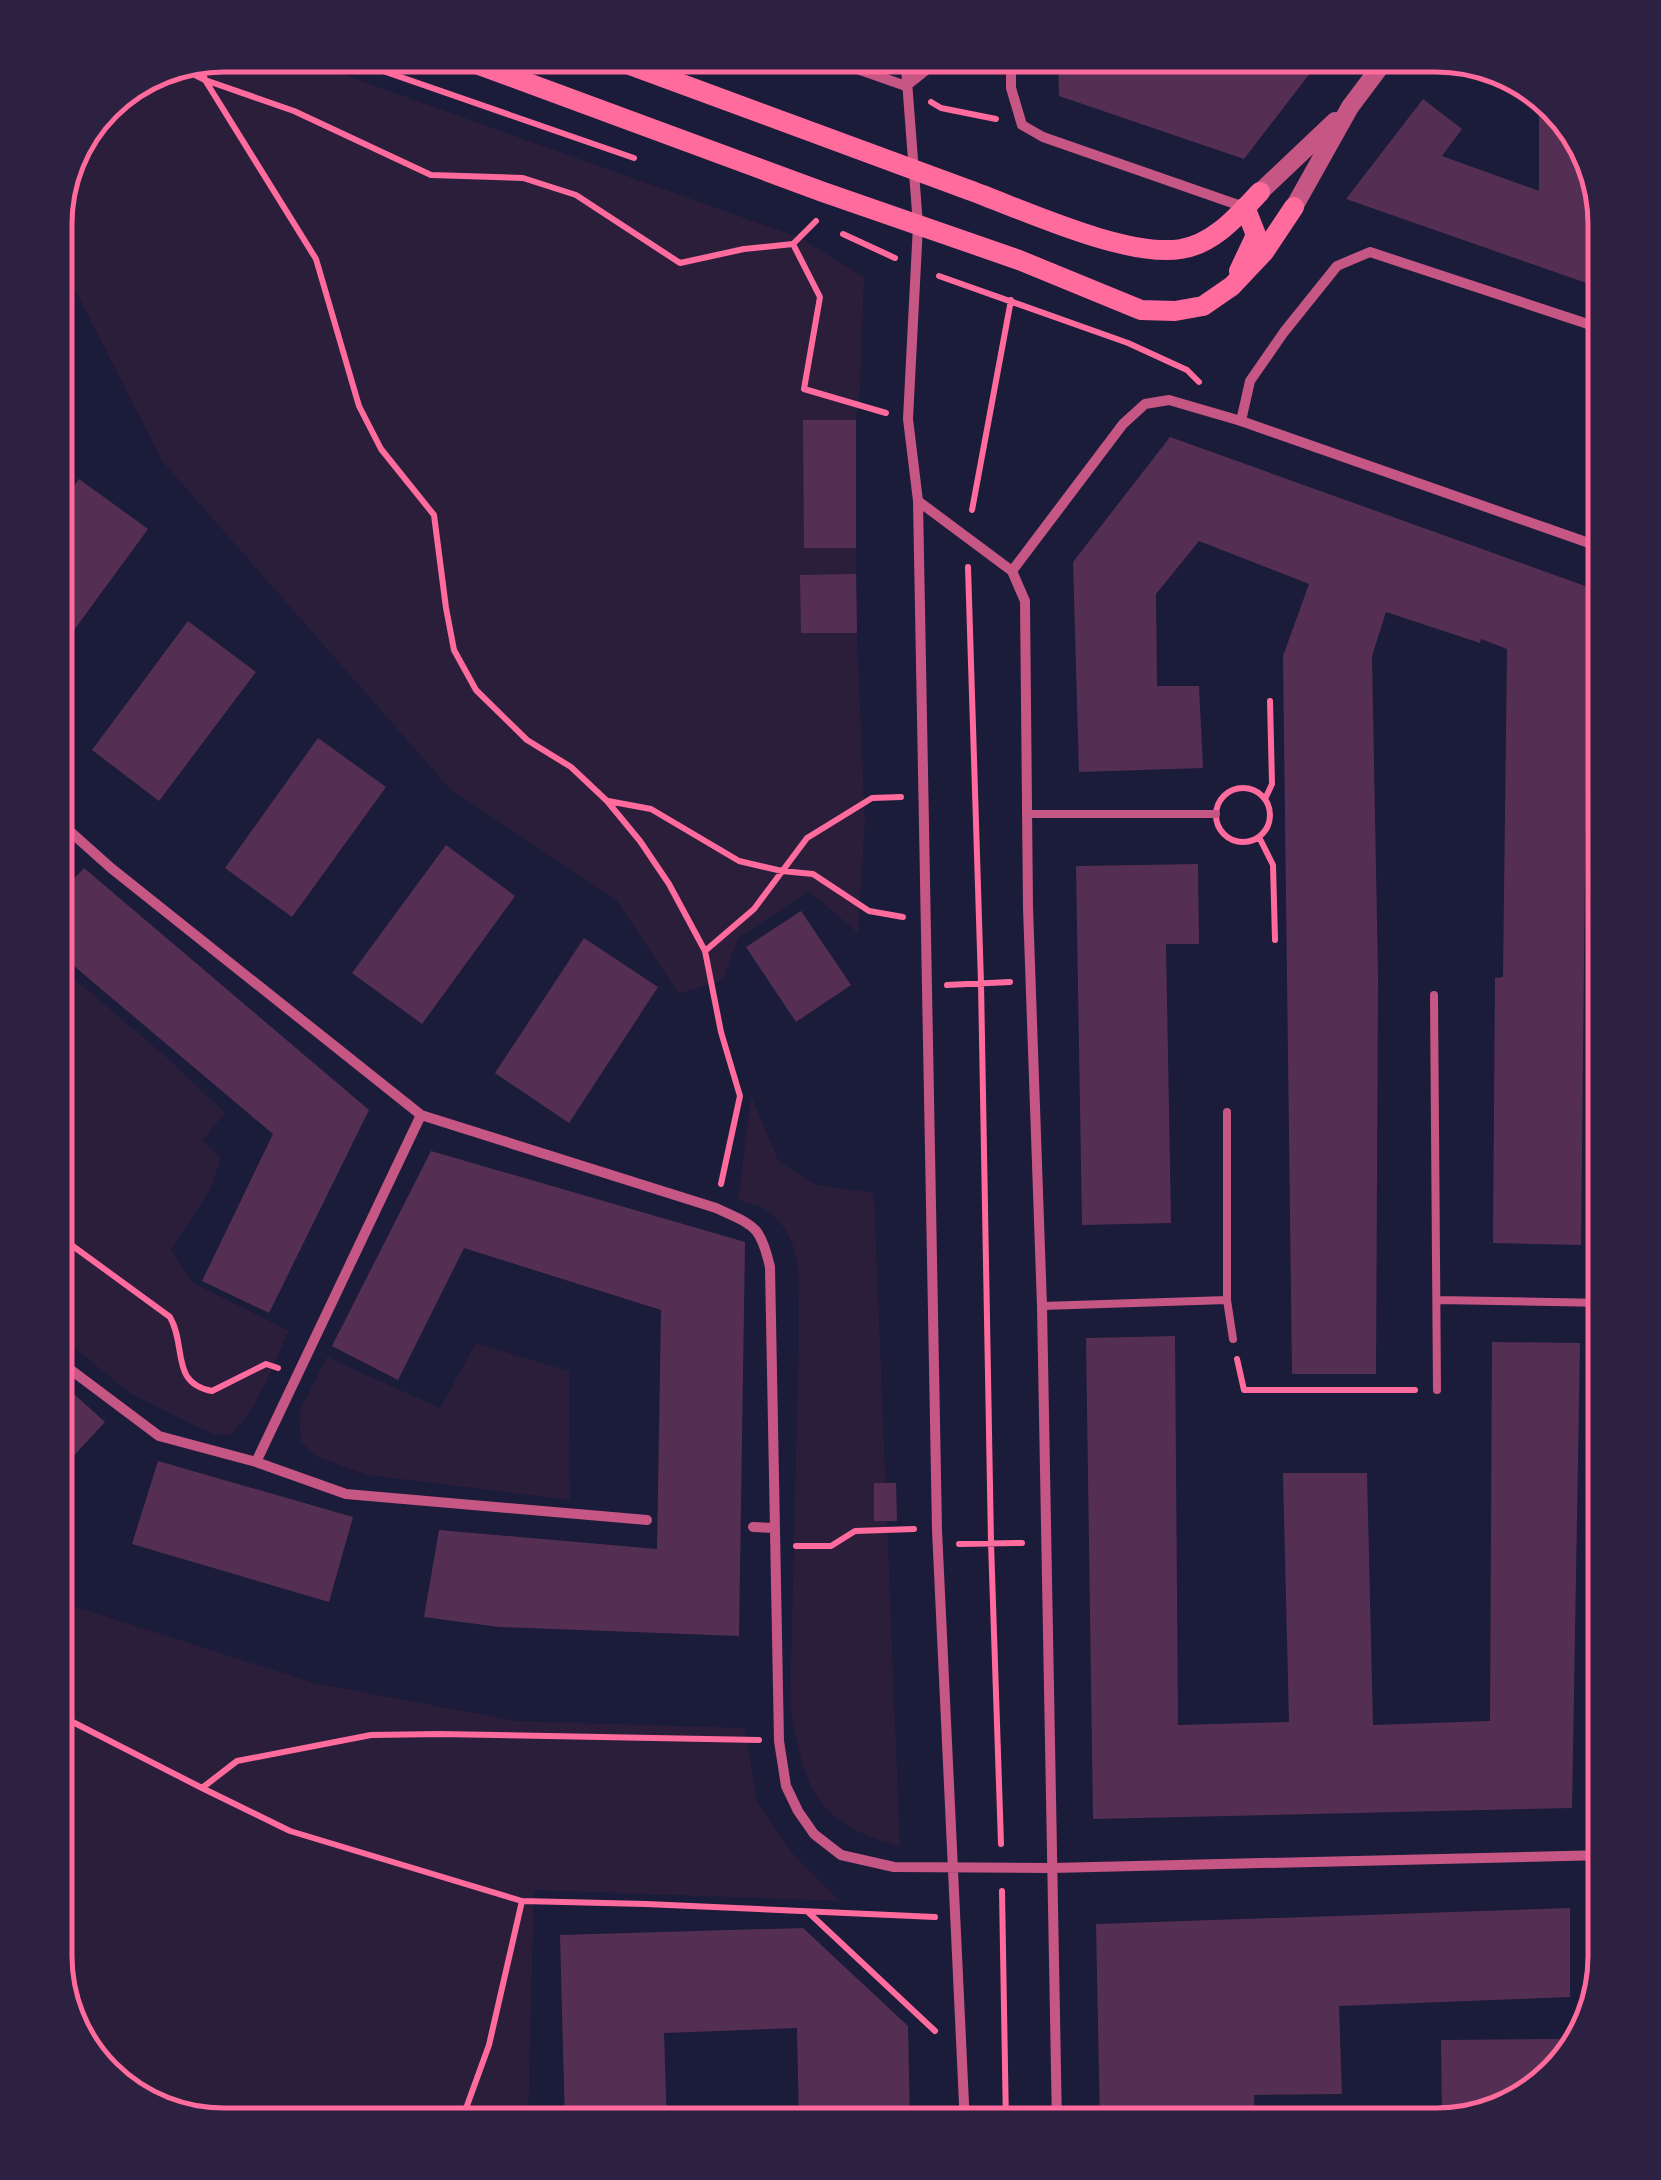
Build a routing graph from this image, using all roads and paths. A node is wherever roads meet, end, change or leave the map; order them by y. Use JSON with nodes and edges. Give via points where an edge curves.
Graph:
{"nodes":[{"id":1,"x":387,"y":72,"type":"edge"},
{"id":2,"x":499,"y":72,"type":"edge"},
{"id":3,"x":650,"y":72,"type":"edge"},
{"id":4,"x":867,"y":73,"type":"edge"},
{"id":5,"x":906,"y":73,"type":"edge"},
{"id":6,"x":923,"y":73,"type":"edge"},
{"id":7,"x":1012,"y":73,"type":"edge"},
{"id":8,"x":1376,"y":73,"type":"edge"},
{"id":9,"x":204,"y":74,"type":"edge"},
{"id":10,"x":197,"y":76,"type":"edge"},
{"id":11,"x":206,"y":80,"type":"junction"},
{"id":12,"x":906,"y":86,"type":"junction"},
{"id":13,"x":1350,"y":107,"type":"junction"},
{"id":14,"x":1022,"y":124,"type":"junction"},
{"id":15,"x":650,"y":164,"type":"dead end"},
{"id":16,"x":914,"y":170,"type":"junction"},
{"id":17,"x":1253,"y":200,"type":"junction"},
{"id":18,"x":1294,"y":206,"type":"joint"},
{"id":19,"x":798,"y":215,"type":"dead end"},
{"id":20,"x":918,"y":225,"type":"junction"},
{"id":21,"x":833,"y":229,"type":"dead end"},
{"id":22,"x":793,"y":244,"type":"junction"},
{"id":23,"x":917,"y":269,"type":"junction"},
{"id":24,"x":1232,"y":286,"type":"junction"},
{"id":25,"x":1011,"y":300,"type":"junction"},
{"id":26,"x":1588,"y":324,"type":"edge"},
{"id":27,"x":1128,"y":343,"type":"dead end"},
{"id":28,"x":908,"y":419,"type":"junction"},
{"id":29,"x":1242,"y":421,"type":"junction"},
{"id":30,"x":918,"y":501,"type":"junction"},
{"id":31,"x":966,"y":536,"type":"junction"},
{"id":32,"x":1588,"y":543,"type":"edge"},
{"id":33,"x":1012,"y":571,"type":"junction"},
{"id":34,"x":1270,"y":700,"type":"dead end"},
{"id":35,"x":922,"y":796,"type":"junction"},
{"id":36,"x":1265,"y":799,"type":"junction"},
{"id":37,"x":607,"y":801,"type":"junction"},
{"id":38,"x":1026,"y":814,"type":"junction"},
{"id":39,"x":1216,"y":814,"type":"junction"},
{"id":40,"x":73,"y":834,"type":"edge"},
{"id":41,"x":1259,"y":837,"type":"junction"},
{"id":42,"x":782,"y":871,"type":"junction"},
{"id":43,"x":925,"y":921,"type":"junction"},
{"id":44,"x":1276,"y":940,"type":"dead end"},
{"id":45,"x":705,"y":952,"type":"junction"},
{"id":46,"x":1030,"y":982,"type":"junction"},
{"id":47,"x":981,"y":983,"type":"junction"},
{"id":48,"x":926,"y":986,"type":"junction"},
{"id":49,"x":1434,"y":995,"type":"dead end"},
{"id":50,"x":1227,"y":1112,"type":"dead end"},
{"id":51,"x":421,"y":1115,"type":"junction"},
{"id":52,"x":716,"y":1208,"type":"junction"},
{"id":53,"x":72,"y":1246,"type":"edge"},
{"id":54,"x":1228,"y":1300,"type":"junction"},
{"id":55,"x":1438,"y":1300,"type":"junction"},
{"id":56,"x":1588,"y":1304,"type":"edge"},
{"id":57,"x":1042,"y":1306,"type":"junction"},
{"id":58,"x":1233,"y":1338,"type":"joint"},
{"id":59,"x":72,"y":1371,"type":"edge"},
{"id":60,"x":246,"y":1374,"type":"dead end"},
{"id":61,"x":1438,"y":1390,"type":"joint"},
{"id":62,"x":256,"y":1462,"type":"junction"},
{"id":63,"x":647,"y":1520,"type":"dead end"},
{"id":64,"x":754,"y":1527,"type":"dead end"},
{"id":65,"x":775,"y":1528,"type":"junction"},
{"id":66,"x":900,"y":1529,"type":"dead end"},
{"id":67,"x":991,"y":1543,"type":"junction"},
{"id":68,"x":938,"y":1544,"type":"junction"},
{"id":69,"x":1046,"y":1544,"type":"junction"},
{"id":70,"x":801,"y":1546,"type":"dead end"},
{"id":71,"x":72,"y":1721,"type":"edge"},
{"id":72,"x":779,"y":1741,"type":"junction"},
{"id":73,"x":202,"y":1788,"type":"junction"},
{"id":74,"x":1588,"y":1855,"type":"edge"},
{"id":75,"x":1002,"y":1866,"type":"junction"},
{"id":76,"x":952,"y":1867,"type":"junction"},
{"id":77,"x":1052,"y":1868,"type":"junction"},
{"id":78,"x":522,"y":1901,"type":"junction"},
{"id":79,"x":808,"y":1912,"type":"junction"},
{"id":80,"x":955,"y":1917,"type":"junction"},
{"id":81,"x":964,"y":2058,"type":"junction"},
{"id":82,"x":466,"y":2108,"type":"edge"},
{"id":83,"x":965,"y":2108,"type":"edge"},
{"id":84,"x":1006,"y":2108,"type":"edge"},
{"id":85,"x":1057,"y":2108,"type":"edge"}],
"edges":[{"from":1,"to":15,"type":"path"},
{"from":2,"to":20,"type":"main road"},
{"from":3,"to":16,"type":"main road"},
{"from":4,"to":12,"type":"street"},
{"from":5,"to":12,"type":"street"},
{"from":6,"to":12,"type":"street"},
{"from":7,"to":14,"type":"street"},
{"from":8,"to":13,"type":"street"},
{"from":9,"to":11,"type":"path"},
{"from":10,"to":11,"type":"path"},
{"from":11,"to":22,"type":"path","via":[[294,111],[430,175],[522,178],[576,195],[680,262]]},
{"from":11,"to":37,"type":"path","via":[[316,259],[358,406],[381,448],[434,515],[454,650],[476,690],[527,740],[571,767]]},
{"from":12,"to":14,"type":"path","via":[[942,108]]},
{"from":12,"to":16,"type":"street"},
{"from":13,"to":17,"type":"street"},
{"from":13,"to":18,"type":"street"},
{"from":14,"to":17,"type":"street"},
{"from":16,"to":17,"type":"main road","via":[[1126,246],[1158,251],[1206,241]]},
{"from":16,"to":20,"type":"street"},
{"from":17,"to":24,"type":"main road","via":[[1256,235]]},
{"from":18,"to":24,"type":"main road"},
{"from":19,"to":22,"type":"path","via":[[816,221]]},
{"from":20,"to":23,"type":"street"},
{"from":20,"to":24,"type":"main road","via":[[1141,310],[1204,306]]},
{"from":21,"to":23,"type":"path"},
{"from":22,"to":28,"type":"path","via":[[820,297],[804,389]]},
{"from":23,"to":25,"type":"path"},
{"from":23,"to":28,"type":"street"},
{"from":25,"to":27,"type":"path"},
{"from":25,"to":31,"type":"path"},
{"from":26,"to":29,"type":"street","via":[[1370,252],[1337,266],[1284,332],[1250,381]]},
{"from":28,"to":30,"type":"street"},
{"from":29,"to":32,"type":"street"},
{"from":29,"to":33,"type":"street","via":[[1169,400],[1145,404]]},
{"from":30,"to":31,"type":"street"},
{"from":30,"to":35,"type":"street"},
{"from":31,"to":33,"type":"street"},
{"from":31,"to":47,"type":"path"},
{"from":33,"to":38,"type":"street","via":[[1025,601]]},
{"from":34,"to":36,"type":"path","via":[[1272,784]]},
{"from":35,"to":42,"type":"path","via":[[872,798],[807,838]]},
{"from":35,"to":43,"type":"street"},
{"from":36,"to":39,"type":"path","via":[[1256,791],[1232,790]]},
{"from":36,"to":41,"type":"path","via":[[1270,819]]},
{"from":37,"to":42,"type":"path","via":[[651,810],[739,861]]},
{"from":37,"to":45,"type":"path","via":[[669,884]]},
{"from":38,"to":39,"type":"lane"},
{"from":38,"to":46,"type":"street"},
{"from":39,"to":41,"type":"path","via":[[1224,835],[1236,841]]},
{"from":40,"to":51,"type":"street"},
{"from":41,"to":44,"type":"path","via":[[1273,865]]},
{"from":42,"to":43,"type":"path","via":[[813,874],[869,911]]},
{"from":42,"to":45,"type":"path","via":[[754,909]]},
{"from":43,"to":48,"type":"street"},
{"from":45,"to":52,"type":"path","via":[[740,1096]]},
{"from":46,"to":47,"type":"path"},
{"from":46,"to":57,"type":"street"},
{"from":47,"to":48,"type":"path"},
{"from":47,"to":67,"type":"path"},
{"from":48,"to":68,"type":"street"},
{"from":49,"to":55,"type":"lane"},
{"from":50,"to":54,"type":"lane"},
{"from":51,"to":52,"type":"street"},
{"from":51,"to":62,"type":"street"},
{"from":52,"to":65,"type":"street","via":[[751,1224],[770,1266]]},
{"from":53,"to":60,"type":"path","via":[[170,1318],[188,1381],[212,1391]]},
{"from":54,"to":57,"type":"lane"},
{"from":54,"to":58,"type":"lane"},
{"from":55,"to":56,"type":"lane"},
{"from":55,"to":61,"type":"lane"},
{"from":57,"to":69,"type":"street"},
{"from":58,"to":61,"type":"path","via":[[1244,1390]]},
{"from":59,"to":62,"type":"street","via":[[159,1436]]},
{"from":62,"to":63,"type":"street","via":[[346,1494]]},
{"from":64,"to":65,"type":"street"},
{"from":65,"to":72,"type":"street"},
{"from":66,"to":70,"type":"path","via":[[855,1531],[831,1546]]},
{"from":67,"to":68,"type":"path"},
{"from":67,"to":69,"type":"path"},
{"from":67,"to":75,"type":"path"},
{"from":68,"to":76,"type":"street"},
{"from":69,"to":77,"type":"street"},
{"from":71,"to":73,"type":"path"},
{"from":72,"to":73,"type":"path","via":[[370,1735],[237,1761]]},
{"from":72,"to":76,"type":"street","via":[[786,1786],[798,1810],[814,1834],[841,1855],[894,1866]]},
{"from":73,"to":78,"type":"path","via":[[290,1831]]},
{"from":74,"to":77,"type":"street"},
{"from":75,"to":76,"type":"street"},
{"from":75,"to":77,"type":"street"},
{"from":75,"to":84,"type":"path"},
{"from":76,"to":80,"type":"street"},
{"from":77,"to":85,"type":"street"},
{"from":78,"to":79,"type":"path"},
{"from":78,"to":82,"type":"path","via":[[490,2045]]},
{"from":79,"to":80,"type":"path"},
{"from":79,"to":81,"type":"path"},
{"from":80,"to":81,"type":"street"},
{"from":81,"to":83,"type":"street"}]}
